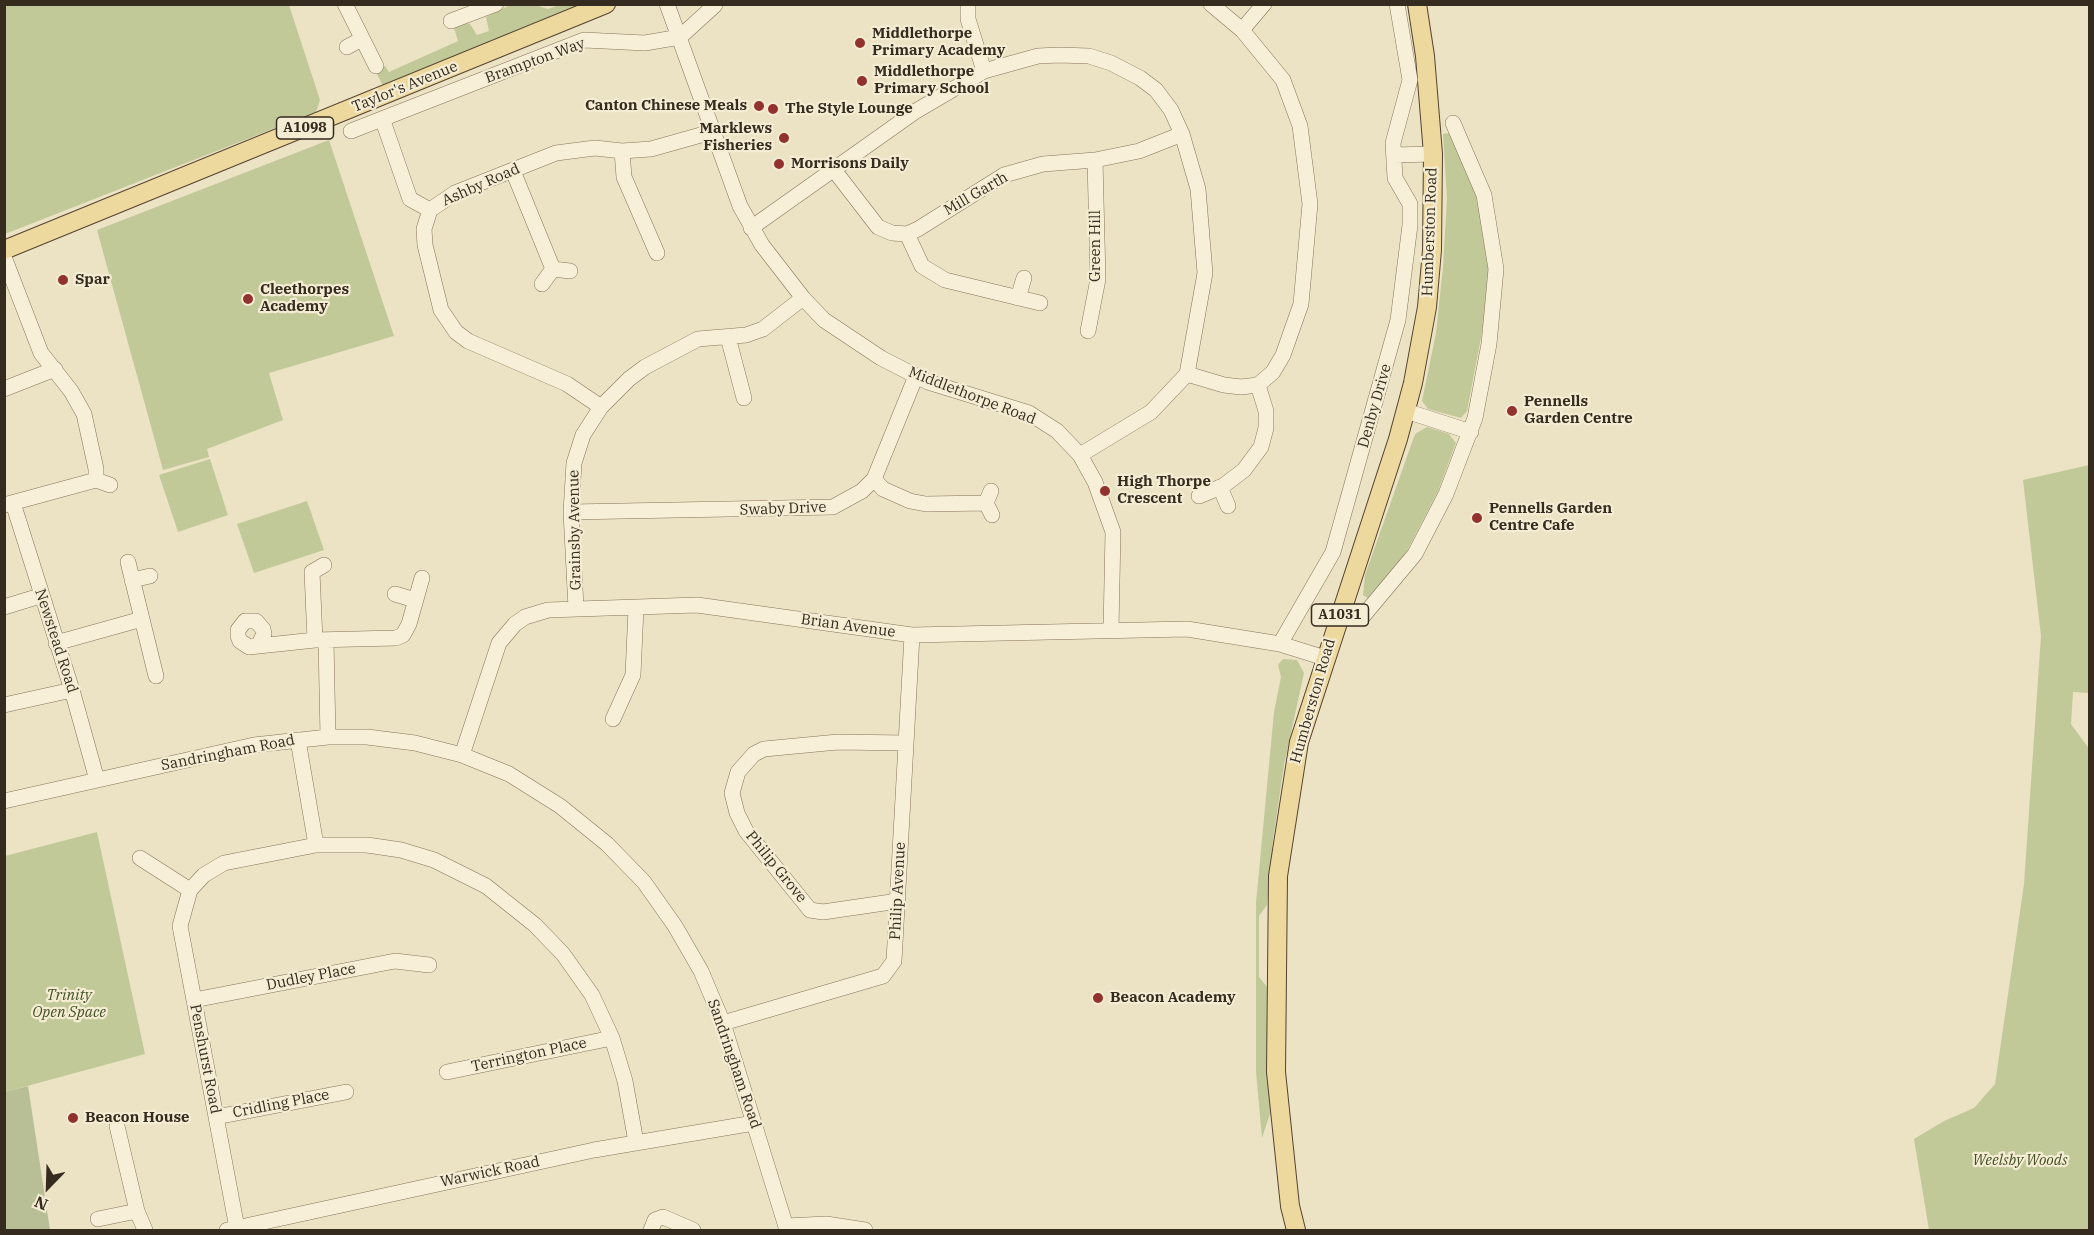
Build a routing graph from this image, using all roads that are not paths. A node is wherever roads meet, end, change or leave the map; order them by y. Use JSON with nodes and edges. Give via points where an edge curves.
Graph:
{"nodes":[{"id":1,"x":345,"y":4,"type":"edge"},
{"id":2,"x":496,"y":4,"type":"edge"},
{"id":3,"x":606,"y":4,"type":"edge"},
{"id":4,"x":667,"y":4,"type":"edge"},
{"id":5,"x":968,"y":4,"type":"edge"},
{"id":6,"x":1211,"y":4,"type":"edge"},
{"id":7,"x":1264,"y":4,"type":"edge"},
{"id":8,"x":1397,"y":4,"type":"edge"},
{"id":9,"x":1417,"y":4,"type":"edge"},
{"id":10,"x":715,"y":5,"type":"edge"},
{"id":11,"x":451,"y":21,"type":"dead end"},
{"id":12,"x":1242,"y":30,"type":"junction"},
{"id":13,"x":680,"y":37,"type":"junction"},
{"id":14,"x":362,"y":39,"type":"junction"},
{"id":15,"x":347,"y":47,"type":"dead end"},
{"id":16,"x":376,"y":66,"type":"dead end"},
{"id":17,"x":984,"y":71,"type":"junction"},
{"id":18,"x":383,"y":121,"type":"junction"},
{"id":19,"x":1452,"y":123,"type":"dead end"},
{"id":20,"x":351,"y":131,"type":"dead end"},
{"id":21,"x":715,"y":132,"type":"junction"},
{"id":22,"x":1182,"y":134,"type":"junction"},
{"id":23,"x":622,"y":151,"type":"junction"},
{"id":24,"x":1433,"y":154,"type":"junction"},
{"id":25,"x":1394,"y":155,"type":"junction"},
{"id":26,"x":1095,"y":160,"type":"junction"},
{"id":27,"x":834,"y":170,"type":"junction"},
{"id":28,"x":513,"y":171,"type":"junction"},
{"id":29,"x":430,"y":210,"type":"junction"},
{"id":30,"x":751,"y":228,"type":"junction"},
{"id":31,"x":907,"y":234,"type":"junction"},
{"id":32,"x":4,"y":250,"type":"edge"},
{"id":33,"x":657,"y":253,"type":"dead end"},
{"id":34,"x":4,"y":257,"type":"edge"},
{"id":35,"x":553,"y":268,"type":"junction"},
{"id":36,"x":570,"y":271,"type":"dead end"},
{"id":37,"x":1024,"y":278,"type":"dead end"},
{"id":38,"x":542,"y":284,"type":"dead end"},
{"id":39,"x":9,"y":285,"type":"edge"},
{"id":40,"x":803,"y":298,"type":"junction"},
{"id":41,"x":1018,"y":298,"type":"junction"},
{"id":42,"x":1040,"y":303,"type":"dead end"},
{"id":43,"x":1088,"y":331,"type":"dead end"},
{"id":44,"x":728,"y":336,"type":"junction"},
{"id":45,"x":55,"y":369,"type":"junction"},
{"id":46,"x":1187,"y":374,"type":"junction"},
{"id":47,"x":916,"y":376,"type":"junction"},
{"id":48,"x":1258,"y":385,"type":"junction"},
{"id":49,"x":4,"y":388,"type":"edge"},
{"id":50,"x":744,"y":398,"type":"dead end"},
{"id":51,"x":601,"y":407,"type":"junction"},
{"id":52,"x":1406,"y":411,"type":"junction"},
{"id":53,"x":1471,"y":432,"type":"junction"},
{"id":54,"x":1080,"y":455,"type":"junction"},
{"id":55,"x":874,"y":479,"type":"junction"},
{"id":56,"x":1220,"y":487,"type":"junction"},
{"id":57,"x":1200,"y":496,"type":"dead end"},
{"id":58,"x":989,"y":503,"type":"dead end"},
{"id":59,"x":9,"y":504,"type":"edge"},
{"id":60,"x":1228,"y":506,"type":"dead end"},
{"id":61,"x":571,"y":512,"type":"junction"},
{"id":62,"x":128,"y":562,"type":"dead end"},
{"id":63,"x":324,"y":565,"type":"dead end"},
{"id":64,"x":150,"y":576,"type":"dead end"},
{"id":65,"x":422,"y":578,"type":"dead end"},
{"id":66,"x":132,"y":580,"type":"junction"},
{"id":67,"x":395,"y":594,"type":"dead end"},
{"id":68,"x":40,"y":596,"type":"junction"},
{"id":69,"x":416,"y":600,"type":"junction"},
{"id":70,"x":4,"y":607,"type":"edge"},
{"id":71,"x":576,"y":608,"type":"junction"},
{"id":72,"x":636,"y":608,"type":"junction"},
{"id":73,"x":1364,"y":615,"type":"dead end"},
{"id":74,"x":142,"y":619,"type":"junction"},
{"id":75,"x":1112,"y":630,"type":"junction"},
{"id":76,"x":912,"y":635,"type":"junction"},
{"id":77,"x":321,"y":640,"type":"junction"},
{"id":78,"x":56,"y":643,"type":"junction"},
{"id":79,"x":259,"y":644,"type":"dead end"},
{"id":80,"x":1280,"y":644,"type":"junction"},
{"id":81,"x":167,"y":656,"type":"dead end"},
{"id":82,"x":1325,"y":658,"type":"junction"},
{"id":83,"x":152,"y":660,"type":"junction"},
{"id":84,"x":156,"y":676,"type":"dead end"},
{"id":85,"x":72,"y":690,"type":"junction"},
{"id":86,"x":4,"y":705,"type":"edge"},
{"id":87,"x":613,"y":719,"type":"dead end"},
{"id":88,"x":328,"y":737,"type":"junction"},
{"id":89,"x":298,"y":740,"type":"junction"},
{"id":90,"x":906,"y":743,"type":"junction"},
{"id":91,"x":462,"y":755,"type":"junction"},
{"id":92,"x":96,"y":780,"type":"junction"},
{"id":93,"x":4,"y":801,"type":"edge"},
{"id":94,"x":316,"y":845,"type":"junction"},
{"id":95,"x":140,"y":858,"type":"dead end"},
{"id":96,"x":190,"y":890,"type":"junction"},
{"id":97,"x":897,"y":900,"type":"junction"},
{"id":98,"x":429,"y":965,"type":"dead end"},
{"id":99,"x":194,"y":1000,"type":"junction"},
{"id":100,"x":723,"y":1023,"type":"junction"},
{"id":101,"x":612,"y":1038,"type":"junction"},
{"id":102,"x":447,"y":1072,"type":"dead end"},
{"id":103,"x":346,"y":1092,"type":"dead end"},
{"id":104,"x":216,"y":1117,"type":"junction"},
{"id":105,"x":754,"y":1123,"type":"junction"},
{"id":106,"x":117,"y":1126,"type":"dead end"},
{"id":107,"x":636,"y":1142,"type":"junction"},
{"id":108,"x":137,"y":1211,"type":"junction"},
{"id":109,"x":98,"y":1219,"type":"dead end"},
{"id":110,"x":786,"y":1228,"type":"edge"},
{"id":111,"x":232,"y":1229,"type":"edge"},
{"id":112,"x":145,"y":1230,"type":"edge"},
{"id":113,"x":651,"y":1230,"type":"edge"},
{"id":114,"x":693,"y":1230,"type":"edge"},
{"id":115,"x":865,"y":1230,"type":"edge"},
{"id":116,"x":1296,"y":1230,"type":"edge"}],
"edges":[{"from":1,"to":14,"type":"street"},
{"from":2,"to":11,"type":"street"},
{"from":3,"to":32,"type":"main road","name":"Taylor's Avenue","number":"A1098"},
{"from":4,"to":13,"type":"street","name":"Middlethorpe Road"},
{"from":5,"to":17,"type":"street","via":[[968,19]]},
{"from":6,"to":12,"type":"street"},
{"from":7,"to":12,"type":"street"},
{"from":8,"to":25,"type":"street","name":"Denby Drive","via":[[1410,80],[1393,143]]},
{"from":9,"to":24,"type":"main road","name":"Humberston Road","number":"A1031"},
{"from":10,"to":13,"type":"street"},
{"from":12,"to":48,"type":"street","via":[[1270,62],[1293,100],[1310,204],[1301,304],[1283,355],[1273,372]]},
{"from":13,"to":18,"type":"street","name":"Brampton Way","via":[[645,43],[584,40]]},
{"from":13,"to":21,"type":"street","name":"Middlethorpe Road"},
{"from":14,"to":15,"type":"street"},
{"from":14,"to":16,"type":"street"},
{"from":17,"to":22,"type":"street","via":[[1038,56],[1089,56],[1111,63],[1156,90]]},
{"from":17,"to":27,"type":"street","via":[[916,111]]},
{"from":18,"to":20,"type":"street","name":"Brampton Way"},
{"from":18,"to":29,"type":"street","via":[[410,199]]},
{"from":19,"to":53,"type":"street","via":[[1484,195],[1496,269],[1489,344]]},
{"from":21,"to":23,"type":"street","name":"Ashby Road","via":[[663,147]]},
{"from":21,"to":30,"type":"street","name":"Middlethorpe Road"},
{"from":22,"to":26,"type":"street","name":"Mill Garth","via":[[1140,151]]},
{"from":22,"to":46,"type":"street","via":[[1198,189],[1205,273]]},
{"from":23,"to":28,"type":"street","name":"Ashby Road","via":[[575,149]]},
{"from":23,"to":33,"type":"street","via":[[624,177]]},
{"from":24,"to":25,"type":"street"},
{"from":24,"to":52,"type":"main road","name":"Humberston Road","number":"A1031","via":[[1427,308]]},
{"from":25,"to":80,"type":"street","name":"Denby Drive","via":[[1395,178],[1410,204],[1398,320],[1333,552]]},
{"from":26,"to":31,"type":"street","name":"Mill Garth","via":[[1043,164],[1004,175]]},
{"from":26,"to":43,"type":"street","name":"Green Hill","via":[[1098,279]]},
{"from":27,"to":30,"type":"street"},
{"from":27,"to":31,"type":"street","via":[[878,227]]},
{"from":28,"to":29,"type":"street","name":"Ashby Road","via":[[455,193]]},
{"from":28,"to":35,"type":"street"},
{"from":29,"to":51,"type":"street","name":"Ashby Road","via":[[424,229],[425,245],[441,310],[456,332],[567,384]]},
{"from":30,"to":40,"type":"street","name":"Middlethorpe Road"},
{"from":31,"to":41,"type":"street","via":[[918,259],[933,274]]},
{"from":34,"to":39,"type":"street"},
{"from":35,"to":36,"type":"street"},
{"from":35,"to":38,"type":"street"},
{"from":37,"to":41,"type":"street"},
{"from":39,"to":45,"type":"street","via":[[41,352]]},
{"from":40,"to":44,"type":"street","name":"Grainsby Avenue","via":[[763,329]]},
{"from":40,"to":47,"type":"street","name":"Middlethorpe Road","via":[[848,337]]},
{"from":41,"to":42,"type":"street"},
{"from":44,"to":50,"type":"street"},
{"from":44,"to":51,"type":"street","name":"Grainsby Avenue","via":[[698,339],[645,367]]},
{"from":45,"to":49,"type":"street"},
{"from":45,"to":59,"type":"street","via":[[84,414],[96,469],[103,483]]},
{"from":46,"to":48,"type":"street","via":[[1224,385]]},
{"from":46,"to":54,"type":"street","via":[[1151,412]]},
{"from":47,"to":54,"type":"street","name":"Middlethorpe Road","via":[[1029,413],[1057,431]]},
{"from":47,"to":55,"type":"street","name":"Swaby Drive"},
{"from":48,"to":56,"type":"street","via":[[1266,411],[1261,447],[1244,470]]},
{"from":51,"to":61,"type":"street","name":"Grainsby Avenue","via":[[584,435],[574,463]]},
{"from":52,"to":53,"type":"street"},
{"from":52,"to":82,"type":"main road","name":"Humberston Road","number":"A1031"},
{"from":53,"to":73,"type":"street","via":[[1446,494],[1415,554]]},
{"from":54,"to":75,"type":"street","name":"Middlethorpe Road","via":[[1095,482],[1113,532]]},
{"from":55,"to":58,"type":"street","via":[[883,489],[910,501]]},
{"from":55,"to":61,"type":"street","name":"Swaby Drive","via":[[848,500],[816,509]]},
{"from":56,"to":57,"type":"street"},
{"from":56,"to":60,"type":"street"},
{"from":59,"to":68,"type":"street","name":"Newstead Road"},
{"from":61,"to":71,"type":"street","name":"Grainsby Avenue"},
{"from":62,"to":66,"type":"street"},
{"from":63,"to":77,"type":"street","via":[[312,572]]},
{"from":64,"to":66,"type":"street"},
{"from":65,"to":69,"type":"street"},
{"from":66,"to":74,"type":"street"},
{"from":67,"to":69,"type":"street"},
{"from":68,"to":70,"type":"street"},
{"from":68,"to":78,"type":"street","name":"Newstead Road"},
{"from":69,"to":77,"type":"street","via":[[409,624],[400,636]]},
{"from":71,"to":72,"type":"street","name":"Brian Avenue"},
{"from":71,"to":91,"type":"street","name":"Brian Avenue","via":[[535,612],[506,633],[494,655]]},
{"from":72,"to":76,"type":"street","name":"Brian Avenue","via":[[697,605]]},
{"from":72,"to":87,"type":"street","via":[[633,675]]},
{"from":74,"to":78,"type":"street"},
{"from":74,"to":83,"type":"street"},
{"from":75,"to":76,"type":"street","name":"Brian Avenue"},
{"from":75,"to":80,"type":"street","name":"Brian Avenue","via":[[1198,630]]},
{"from":76,"to":90,"type":"street","name":"Philip Avenue"},
{"from":77,"to":79,"type":"street"},
{"from":77,"to":88,"type":"street"},
{"from":78,"to":85,"type":"street","name":"Newstead Road"},
{"from":80,"to":82,"type":"street","name":"Brian Avenue"},
{"from":81,"to":83,"type":"street"},
{"from":82,"to":116,"type":"main road","name":"Humberston Road","number":"A1031","via":[[1299,742],[1278,876],[1276,1072]]},
{"from":83,"to":84,"type":"street"},
{"from":85,"to":86,"type":"street"},
{"from":85,"to":92,"type":"street","name":"Newstead Road"},
{"from":88,"to":89,"type":"street","name":"Sandringham Road"},
{"from":88,"to":91,"type":"street","name":"Sandringham Road","via":[[391,739]]},
{"from":89,"to":92,"type":"street","name":"Sandringham Road","via":[[254,745]]},
{"from":89,"to":94,"type":"street"},
{"from":90,"to":97,"type":"street","name":"Philip Avenue"},
{"from":90,"to":97,"type":"street","name":"Philip Grove","via":[[838,742],[764,749],[738,772],[732,793],[747,831],[810,910],[823,912]]},
{"from":91,"to":100,"type":"street","name":"Sandringham Road","via":[[536,790],[607,844],[644,882],[675,926],[701,971]]},
{"from":92,"to":93,"type":"street","name":"Sandringham Road"},
{"from":94,"to":96,"type":"street","via":[[224,863],[204,875]]},
{"from":94,"to":101,"type":"street","via":[[401,850],[434,860],[486,886],[535,925],[563,954],[592,996]]},
{"from":95,"to":96,"type":"street"},
{"from":96,"to":99,"type":"street","name":"Penshurst Road","via":[[180,926]]},
{"from":97,"to":100,"type":"street","name":"Philip Avenue","via":[[894,961],[883,976]]},
{"from":98,"to":99,"type":"street","name":"Dudley Place","via":[[394,961]]},
{"from":99,"to":104,"type":"street","name":"Penshurst Road"},
{"from":100,"to":105,"type":"street","name":"Sandringham Road"},
{"from":101,"to":102,"type":"street","name":"Terrington Place"},
{"from":101,"to":107,"type":"street"},
{"from":103,"to":104,"type":"street","name":"Cridling Place"},
{"from":104,"to":111,"type":"street","name":"Penshurst Road"},
{"from":105,"to":107,"type":"street","name":"Warwick Road"},
{"from":105,"to":110,"type":"street","name":"Sandringham Road"},
{"from":106,"to":108,"type":"street"},
{"from":107,"to":111,"type":"street","name":"Warwick Road"},
{"from":108,"to":109,"type":"street"},
{"from":108,"to":112,"type":"street"},
{"from":110,"to":115,"type":"street","via":[[826,1224]]},
{"from":113,"to":114,"type":"street","via":[[655,1220],[663,1217]]}]}
